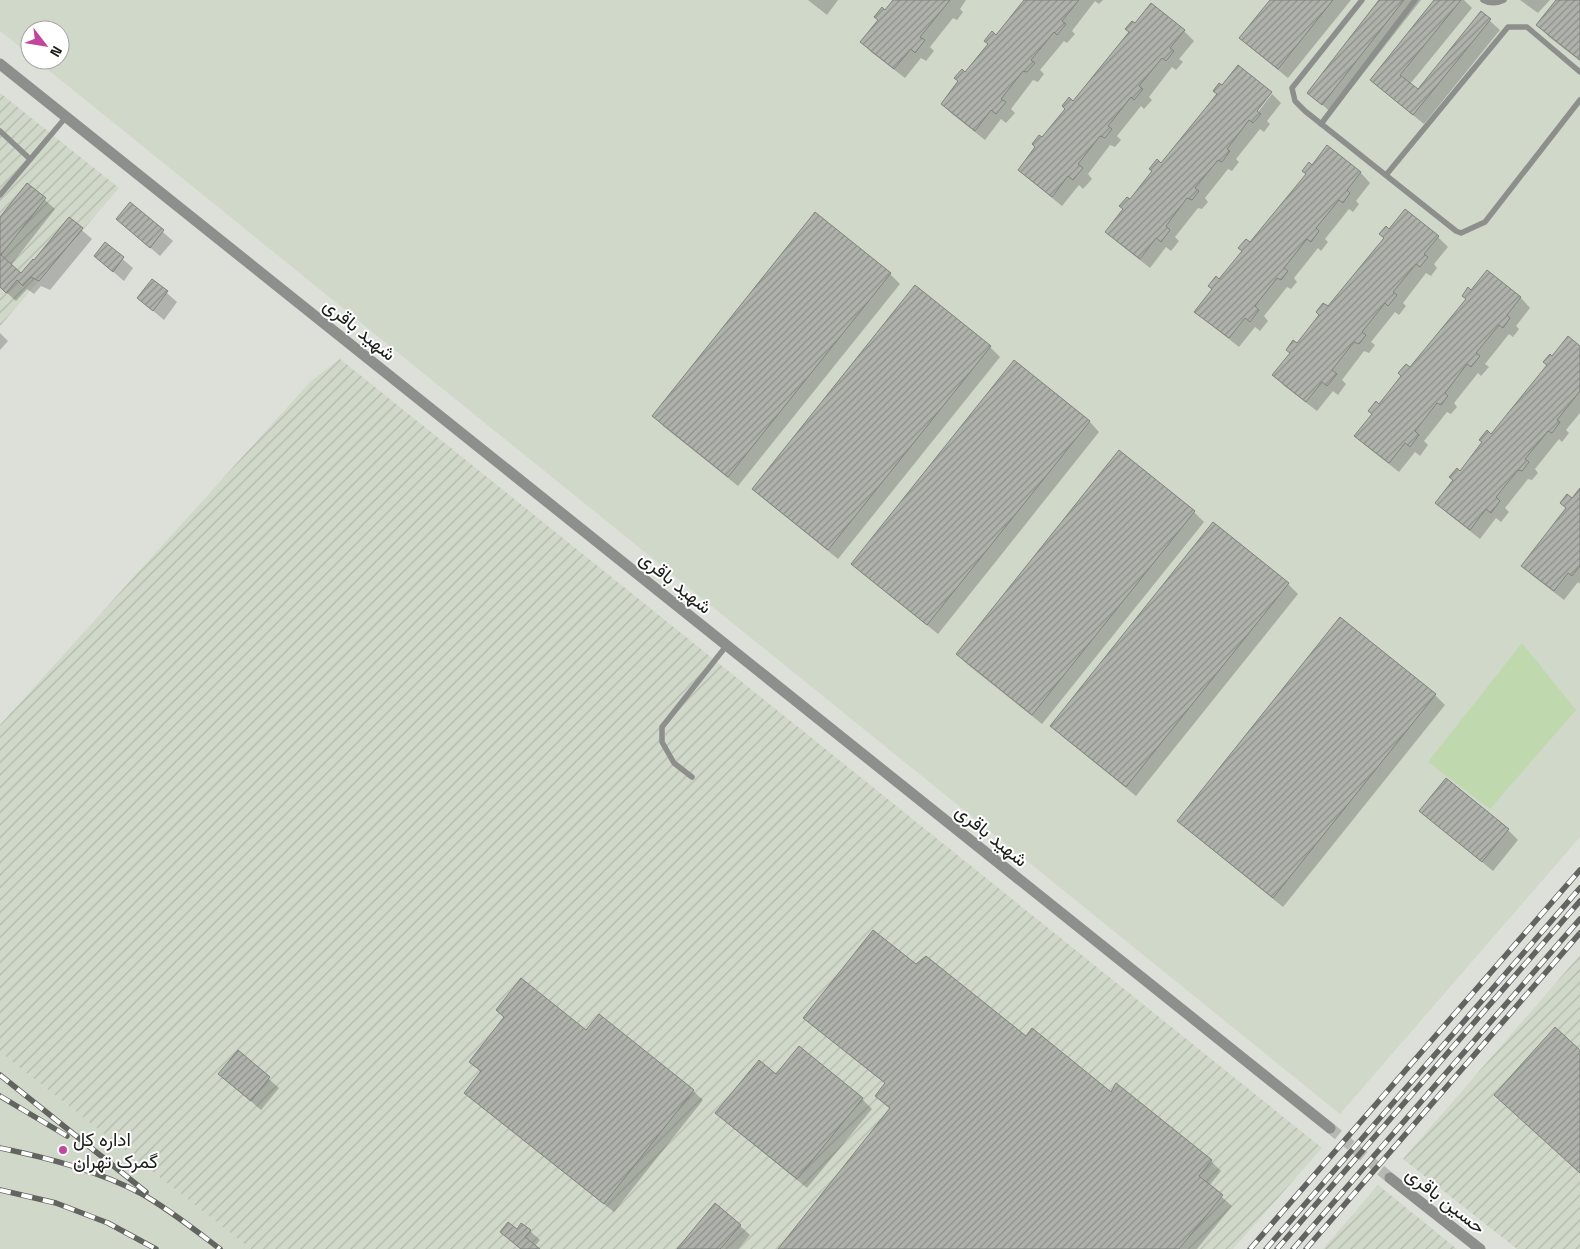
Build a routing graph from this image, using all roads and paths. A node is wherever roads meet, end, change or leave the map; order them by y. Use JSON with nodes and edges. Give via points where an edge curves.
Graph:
{"nodes":[{"id":1,"x":1362,"y":0,"type":"edge"},
{"id":2,"x":1415,"y":0,"type":"edge"},
{"id":3,"x":1483,"y":0,"type":"edge"},
{"id":4,"x":1504,"y":0,"type":"edge"},
{"id":5,"x":0,"y":64,"type":"edge"},
{"id":6,"x":1580,"y":72,"type":"edge"},
{"id":7,"x":1580,"y":100,"type":"edge"},
{"id":8,"x":66,"y":117,"type":"junction"},
{"id":9,"x":1322,"y":124,"type":"junction"},
{"id":10,"x":0,"y":131,"type":"edge"},
{"id":11,"x":30,"y":159,"type":"junction"},
{"id":12,"x":1386,"y":175,"type":"junction"},
{"id":13,"x":0,"y":195,"type":"edge"},
{"id":14,"x":727,"y":645,"type":"junction"},
{"id":15,"x":692,"y":777,"type":"dead end"},
{"id":16,"x":1330,"y":1128,"type":"tunnel mouth"},
{"id":17,"x":1390,"y":1178,"type":"tunnel mouth"},
{"id":18,"x":1480,"y":1249,"type":"edge"}],
"edges":[{"from":1,"to":9,"type":"lane","via":[[1292,88],[1295,101]]},
{"from":2,"to":9,"type":"lane"},
{"from":3,"to":4,"type":"lane","via":[[1489,3]]},
{"from":5,"to":8,"type":"street","name":"شهید باقری"},
{"from":6,"to":12,"type":"lane","via":[[1527,27],[1508,27]]},
{"from":7,"to":12,"type":"lane","via":[[1485,222],[1462,232],[1456,231]]},
{"from":8,"to":11,"type":"lane"},
{"from":8,"to":14,"type":"street","name":"شهید باقری"},
{"from":9,"to":12,"type":"lane"},
{"from":10,"to":11,"type":"lane"},
{"from":11,"to":13,"type":"lane"},
{"from":14,"to":15,"type":"lane","via":[[662,727],[662,742],[674,763]]},
{"from":14,"to":16,"type":"street","name":"شهید باقری"},
{"from":17,"to":18,"type":"street","name":"حسین باقری"}]}
